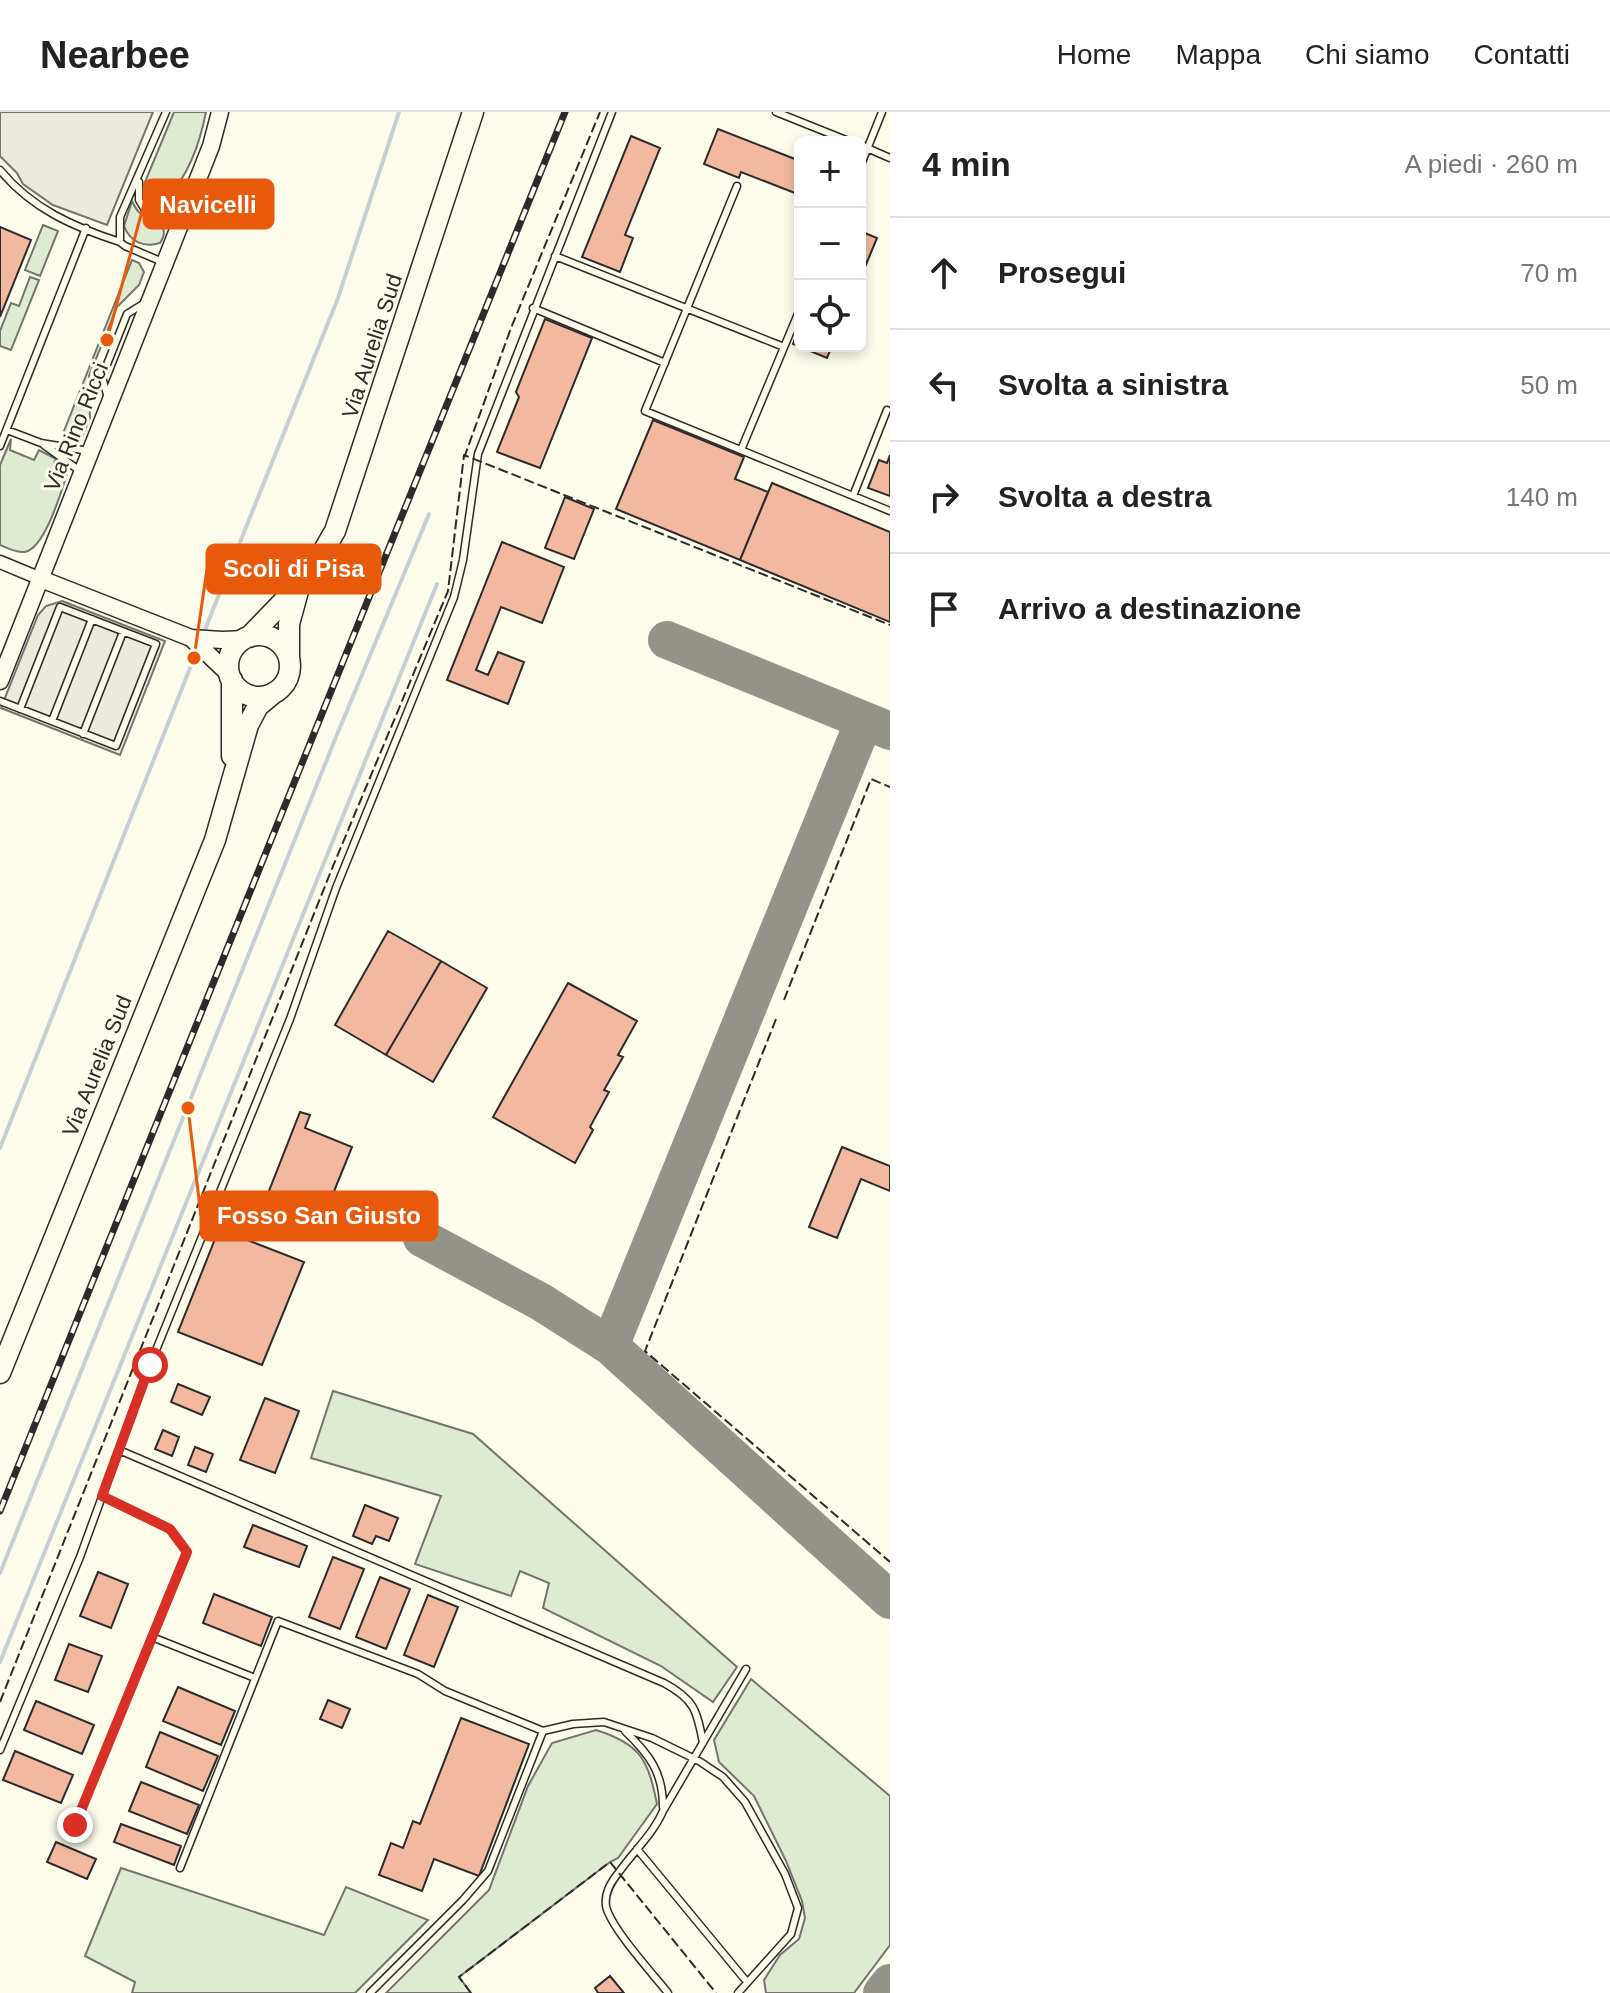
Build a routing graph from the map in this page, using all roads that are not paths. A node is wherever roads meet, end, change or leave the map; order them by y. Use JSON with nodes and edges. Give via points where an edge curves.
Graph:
{"nodes":[{"id":1,"x":166,"y":112,"type":"edge"},
{"id":2,"x":220,"y":112,"type":"edge"},
{"id":3,"x":473,"y":112,"type":"edge"},
{"id":4,"x":612,"y":112,"type":"edge"},
{"id":5,"x":776,"y":112,"type":"edge"},
{"id":6,"x":882,"y":112,"type":"edge"},
{"id":7,"x":836,"y":136,"type":"edge"},
{"id":8,"x":866,"y":143,"type":"edge"},
{"id":9,"x":866,"y":148,"type":"edge"},
{"id":10,"x":890,"y":158,"type":"edge"},
{"id":11,"x":0,"y":170,"type":"edge"},
{"id":12,"x":139,"y":178,"type":"junction"},
{"id":13,"x":737,"y":186,"type":"dead end"},
{"id":14,"x":181,"y":222,"type":"junction"},
{"id":15,"x":86,"y":228,"type":"junction"},
{"id":16,"x":120,"y":242,"type":"junction"},
{"id":17,"x":555,"y":256,"type":"junction"},
{"id":18,"x":165,"y":263,"type":"junction"},
{"id":19,"x":533,"y":308,"type":"junction"},
{"id":20,"x":687,"y":309,"type":"junction"},
{"id":21,"x":794,"y":323,"type":"edge"},
{"id":22,"x":784,"y":347,"type":"junction"},
{"id":23,"x":665,"y":363,"type":"junction"},
{"id":24,"x":887,"y":410,"type":"dead end"},
{"id":25,"x":7,"y":430,"type":"junction"},
{"id":26,"x":41,"y":443,"type":"junction"},
{"id":27,"x":0,"y":446,"type":"edge"},
{"id":28,"x":741,"y":450,"type":"junction"},
{"id":29,"x":90,"y":451,"type":"junction"},
{"id":30,"x":81,"y":472,"type":"junction"},
{"id":31,"x":853,"y":496,"type":"junction"},
{"id":32,"x":890,"y":511,"type":"edge"},
{"id":33,"x":0,"y":562,"type":"edge"},
{"id":34,"x":41,"y":579,"type":"junction"},
{"id":35,"x":299,"y":587,"type":"junction"},
{"id":36,"x":92,"y":619,"type":"junction"},
{"id":37,"x":123,"y":632,"type":"junction"},
{"id":38,"x":191,"y":638,"type":"junction"},
{"id":39,"x":247,"y":638,"type":"junction"},
{"id":40,"x":289,"y":658,"type":"junction"},
{"id":41,"x":231,"y":678,"type":"junction"},
{"id":42,"x":0,"y":681,"type":"edge"},
{"id":43,"x":275,"y":692,"type":"junction"},
{"id":44,"x":0,"y":701,"type":"edge"},
{"id":45,"x":20,"y":709,"type":"junction"},
{"id":46,"x":52,"y":721,"type":"junction"},
{"id":47,"x":83,"y":734,"type":"junction"},
{"id":48,"x":232,"y":776,"type":"junction"},
{"id":49,"x":0,"y":1373,"type":"edge"},
{"id":50,"x":119,"y":1450,"type":"junction"},
{"id":51,"x":102,"y":1496,"type":"junction"},
{"id":52,"x":152,"y":1637,"type":"junction"},
{"id":53,"x":746,"y":1669,"type":"dead end"},
{"id":54,"x":255,"y":1678,"type":"junction"},
{"id":55,"x":622,"y":1728,"type":"junction"},
{"id":56,"x":543,"y":1731,"type":"junction"},
{"id":57,"x":703,"y":1743,"type":"junction"},
{"id":58,"x":0,"y":1750,"type":"edge"},
{"id":59,"x":694,"y":1758,"type":"junction"},
{"id":60,"x":663,"y":1811,"type":"junction"},
{"id":61,"x":75,"y":1825,"type":"dead end"},
{"id":62,"x":637,"y":1849,"type":"junction"},
{"id":63,"x":180,"y":1868,"type":"dead end"},
{"id":64,"x":747,"y":1982,"type":"junction"},
{"id":65,"x":370,"y":1993,"type":"edge"},
{"id":66,"x":668,"y":1993,"type":"edge"},
{"id":67,"x":738,"y":1993,"type":"edge"}],
"edges":[{"from":1,"to":12,"type":"lane"},
{"from":2,"to":14,"type":"street","name":"Via Rino Ricci"},
{"from":3,"to":35,"type":"main road","name":"Via Aurelia Sud","via":[[354,481],[330,542]]},
{"from":4,"to":17,"type":"lane"},
{"from":5,"to":7,"type":"lane"},
{"from":6,"to":8,"type":"lane"},
{"from":9,"to":10,"type":"lane"},
{"from":11,"to":15,"type":"lane","via":[[38,207]]},
{"from":12,"to":14,"type":"lane","via":[[139,200],[145,210]]},
{"from":12,"to":16,"type":"lane","via":[[120,217]]},
{"from":13,"to":20,"type":"lane"},
{"from":14,"to":18,"type":"street","name":"Via Rino Ricci"},
{"from":15,"to":16,"type":"lane"},
{"from":15,"to":25,"type":"lane"},
{"from":16,"to":18,"type":"lane"},
{"from":17,"to":19,"type":"lane"},
{"from":17,"to":20,"type":"lane"},
{"from":18,"to":29,"type":"street","name":"Via Rino Ricci"},
{"from":19,"to":23,"type":"lane"},
{"from":19,"to":50,"type":"lane","via":[[478,454],[454,597]]},
{"from":20,"to":22,"type":"lane"},
{"from":20,"to":23,"type":"lane"},
{"from":21,"to":22,"type":"lane"},
{"from":22,"to":28,"type":"lane"},
{"from":23,"to":28,"type":"lane","via":[[645,411]]},
{"from":24,"to":31,"type":"lane"},
{"from":25,"to":26,"type":"lane"},
{"from":25,"to":27,"type":"lane"},
{"from":26,"to":29,"type":"lane"},
{"from":26,"to":30,"type":"lane"},
{"from":28,"to":31,"type":"lane"},
{"from":29,"to":30,"type":"street","name":"Via Rino Ricci"},
{"from":30,"to":34,"type":"street","name":"Via Rino Ricci"},
{"from":31,"to":32,"type":"lane"},
{"from":33,"to":34,"type":"street"},
{"from":34,"to":38,"type":"street"},
{"from":34,"to":42,"type":"street","name":"Via Rino Ricci"},
{"from":35,"to":39,"type":"main road"},
{"from":35,"to":40,"type":"main road","via":[[290,616]]},
{"from":36,"to":37,"type":"lane"},
{"from":36,"to":45,"type":"lane","via":[[60,607]]},
{"from":36,"to":46,"type":"lane"},
{"from":37,"to":47,"type":"lane"},
{"from":37,"to":47,"type":"lane","via":[[156,644],[145,674],[116,746]]},
{"from":38,"to":39,"type":"street"},
{"from":38,"to":41,"type":"street"},
{"from":39,"to":40,"type":"main road","via":[[272,638]]},
{"from":39,"to":41,"type":"main road","via":[[232,652]]},
{"from":40,"to":43,"type":"main road","via":[[288,677]]},
{"from":41,"to":43,"type":"main road","via":[[253,696]]},
{"from":41,"to":48,"type":"main road"},
{"from":43,"to":48,"type":"main road","via":[[253,714]]},
{"from":44,"to":45,"type":"lane"},
{"from":45,"to":46,"type":"lane"},
{"from":46,"to":47,"type":"lane"},
{"from":48,"to":49,"type":"main road","name":"Via Aurelia Sud","via":[[215,840]]},
{"from":50,"to":51,"type":"lane"},
{"from":50,"to":57,"type":"lane","via":[[664,1683],[697,1710]]},
{"from":51,"to":52,"type":"lane","via":[[170,1529],[187,1552]]},
{"from":51,"to":58,"type":"lane"},
{"from":52,"to":54,"type":"lane"},
{"from":52,"to":61,"type":"lane"},
{"from":53,"to":57,"type":"lane"},
{"from":54,"to":56,"type":"lane","via":[[278,1621],[418,1674],[445,1691]]},
{"from":54,"to":63,"type":"lane"},
{"from":55,"to":56,"type":"lane","via":[[604,1722]]},
{"from":55,"to":59,"type":"lane"},
{"from":55,"to":60,"type":"lane","via":[[655,1767],[663,1787]]},
{"from":56,"to":65,"type":"lane","via":[[488,1871]]},
{"from":57,"to":59,"type":"lane"},
{"from":59,"to":60,"type":"lane"},
{"from":59,"to":64,"type":"lane","via":[[723,1777],[745,1802],[798,1908],[791,1934]]},
{"from":60,"to":62,"type":"lane"},
{"from":62,"to":64,"type":"lane"},
{"from":62,"to":66,"type":"lane","via":[[610,1884],[606,1907]]},
{"from":64,"to":67,"type":"lane"}]}
